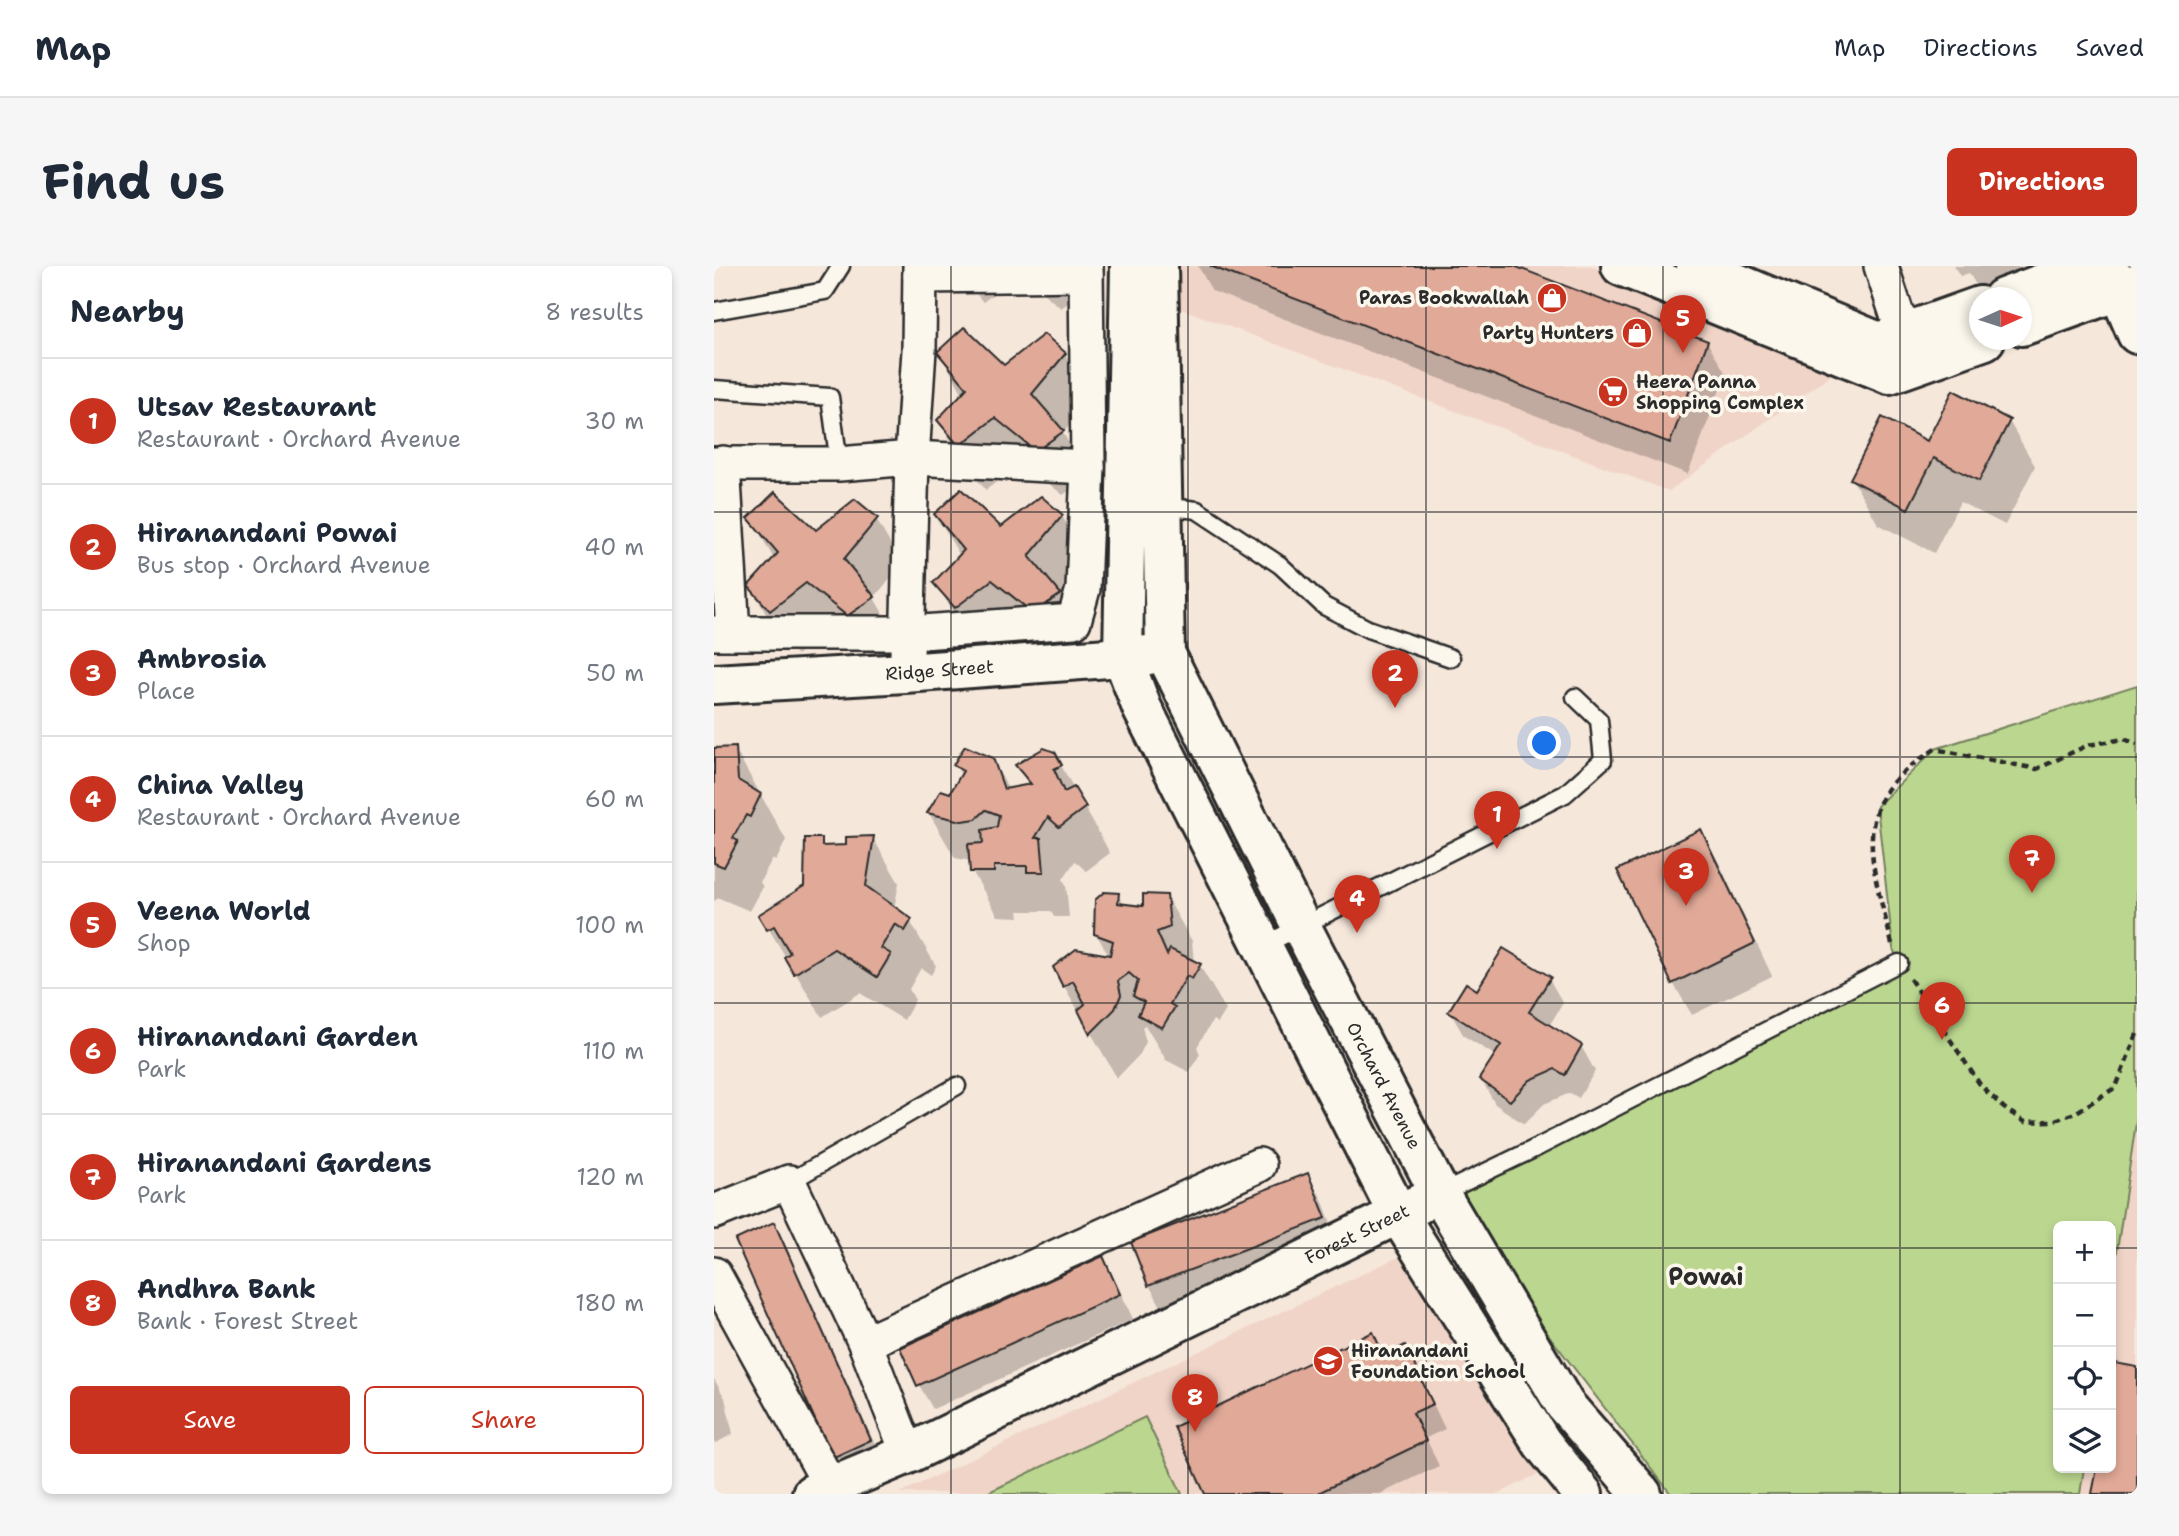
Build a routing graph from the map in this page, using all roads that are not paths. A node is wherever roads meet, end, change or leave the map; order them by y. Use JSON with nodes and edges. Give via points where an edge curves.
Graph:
{"nodes":[{"id":1,"x":841,"y":266,"type":"edge"},
{"id":2,"x":1130,"y":266,"type":"edge"},
{"id":3,"x":1158,"y":266,"type":"edge"},
{"id":4,"x":1621,"y":266,"type":"edge"},
{"id":5,"x":1881,"y":266,"type":"edge"},
{"id":6,"x":1086,"y":270,"type":"edge"},
{"id":7,"x":920,"y":271,"type":"edge"},
{"id":8,"x":1688,"y":274,"type":"edge"},
{"id":9,"x":2076,"y":278,"type":"edge"},
{"id":10,"x":2121,"y":280,"type":"edge"},
{"id":11,"x":2032,"y":290,"type":"edge"},
{"id":12,"x":714,"y":311,"type":"edge"},
{"id":13,"x":1969,"y":312,"type":"edge"},
{"id":14,"x":2032,"y":316,"type":"edge"},
{"id":15,"x":2137,"y":334,"type":"edge"},
{"id":16,"x":1969,"y":342,"type":"edge"},
{"id":17,"x":1909,"y":350,"type":"junction"},
{"id":18,"x":714,"y":389,"type":"edge"},
{"id":19,"x":912,"y":458,"type":"junction"},
{"id":20,"x":719,"y":463,"type":"edge"},
{"id":21,"x":839,"y":464,"type":"junction"},
{"id":22,"x":1088,"y":467,"type":"junction"},
{"id":23,"x":1144,"y":506,"type":"junction"},
{"id":24,"x":724,"y":633,"type":"edge"},
{"id":25,"x":908,"y":633,"type":"junction"},
{"id":26,"x":1164,"y":653,"type":"junction"},
{"id":27,"x":1123,"y":658,"type":"junction"},
{"id":28,"x":1451,"y":658,"type":"dead end"},
{"id":29,"x":905,"y":673,"type":"junction"},
{"id":30,"x":714,"y":684,"type":"edge"},
{"id":31,"x":1575,"y":697,"type":"dead end"},
{"id":32,"x":1301,"y":926,"type":"junction"},
{"id":33,"x":1261,"y":947,"type":"junction"},
{"id":34,"x":1899,"y":963,"type":"road end"},
{"id":35,"x":957,"y":1086,"type":"dead end"},
{"id":36,"x":1259,"y":1165,"type":"dead end"},
{"id":37,"x":789,"y":1182,"type":"junction"},
{"id":38,"x":1440,"y":1194,"type":"junction"},
{"id":39,"x":714,"y":1212,"type":"edge"},
{"id":40,"x":1398,"y":1214,"type":"junction"},
{"id":41,"x":714,"y":1274,"type":"edge"},
{"id":42,"x":865,"y":1343,"type":"junction"},
{"id":43,"x":908,"y":1454,"type":"junction"},
{"id":44,"x":821,"y":1490,"type":"edge"},
{"id":45,"x":1583,"y":1494,"type":"edge"},
{"id":46,"x":1642,"y":1494,"type":"edge"}],
"edges":[{"from":1,"to":12,"type":"lane","via":[[825,291]]},
{"from":2,"to":23,"type":"street"},
{"from":3,"to":23,"type":"street"},
{"from":4,"to":8,"type":"street"},
{"from":5,"to":17,"type":"street"},
{"from":6,"to":7,"type":"street"},
{"from":6,"to":22,"type":"street"},
{"from":7,"to":19,"type":"street"},
{"from":8,"to":17,"type":"street","via":[[1889,374]]},
{"from":9,"to":10,"type":"street"},
{"from":9,"to":11,"type":"street"},
{"from":9,"to":14,"type":"street"},
{"from":10,"to":15,"type":"street"},
{"from":13,"to":17,"type":"street"},
{"from":16,"to":17,"type":"street"},
{"from":18,"to":21,"type":"lane","via":[[830,397]]},
{"from":19,"to":21,"type":"street"},
{"from":19,"to":22,"type":"street"},
{"from":19,"to":25,"type":"street"},
{"from":20,"to":21,"type":"street"},
{"from":20,"to":24,"type":"street"},
{"from":22,"to":25,"type":"street","via":[[1083,589],[1074,621]]},
{"from":23,"to":26,"type":"street"},
{"from":23,"to":27,"type":"street"},
{"from":23,"to":28,"type":"lane","via":[[1197,510],[1280,565],[1324,606],[1368,629]]},
{"from":24,"to":25,"type":"street"},
{"from":25,"to":29,"type":"street"},
{"from":26,"to":27,"type":"street","name":"Ridge Street"},
{"from":26,"to":32,"type":"street","name":"Orchard Avenue"},
{"from":27,"to":29,"type":"street","name":"Ridge Street"},
{"from":27,"to":33,"type":"street","via":[[1142,708]]},
{"from":29,"to":30,"type":"street","name":"Ridge Street"},
{"from":31,"to":32,"type":"lane","via":[[1599,720],[1603,760],[1565,794]]},
{"from":32,"to":33,"type":"lane"},
{"from":32,"to":38,"type":"street","name":"Orchard Avenue"},
{"from":33,"to":40,"type":"street"},
{"from":34,"to":38,"type":"lane","name":"Forest Street"},
{"from":35,"to":37,"type":"lane"},
{"from":36,"to":42,"type":"street"},
{"from":37,"to":39,"type":"street"},
{"from":37,"to":42,"type":"street"},
{"from":38,"to":40,"type":"street","name":"Forest Street"},
{"from":38,"to":46,"type":"street","name":"Orchard Avenue","via":[[1565,1405]]},
{"from":40,"to":43,"type":"street","name":"Forest Street"},
{"from":40,"to":45,"type":"street","via":[[1542,1443]]},
{"from":41,"to":44,"type":"street"},
{"from":42,"to":43,"type":"street"},
{"from":43,"to":44,"type":"street","name":"Forest Street"}]}
